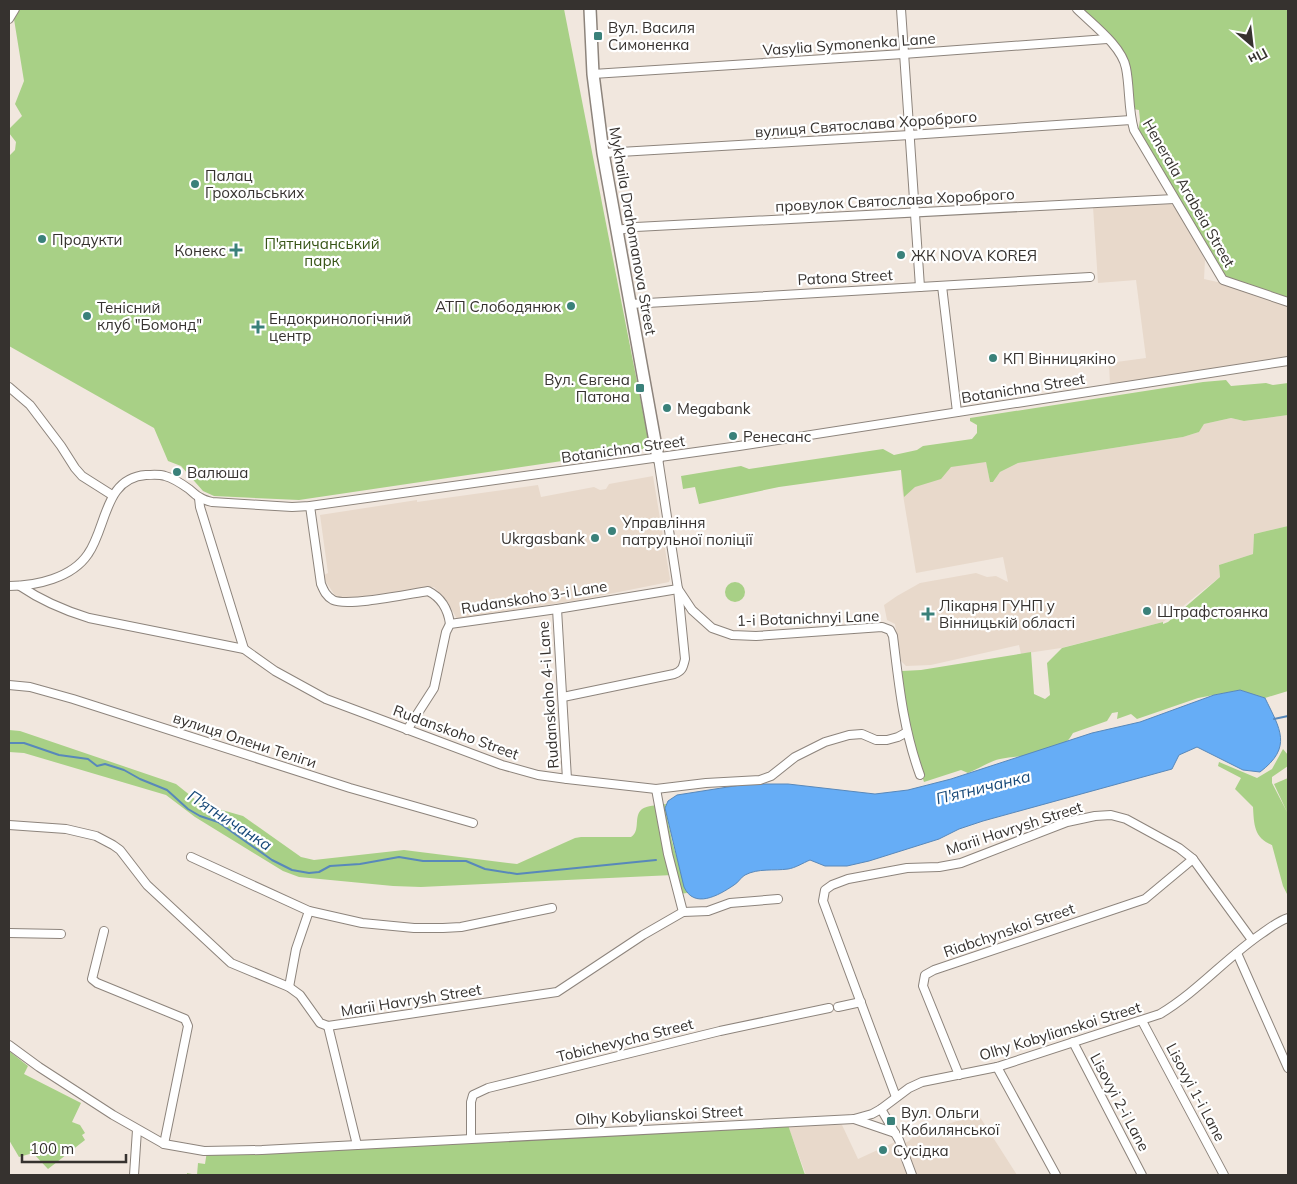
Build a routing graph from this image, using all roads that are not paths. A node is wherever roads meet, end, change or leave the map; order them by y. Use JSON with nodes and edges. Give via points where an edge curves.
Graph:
{"nodes":[{"id":1,"x":15,"y":9,"type":"edge"},
{"id":2,"x":590,"y":9,"type":"edge"},
{"id":3,"x":902,"y":9,"type":"edge"},
{"id":4,"x":1077,"y":9,"type":"edge"},
{"id":5,"x":9,"y":19,"type":"edge"},
{"id":6,"x":1107,"y":39,"type":"junction"},
{"id":7,"x":904,"y":54,"type":"junction"},
{"id":8,"x":593,"y":74,"type":"junction"},
{"id":9,"x":1131,"y":120,"type":"junction"},
{"id":10,"x":910,"y":135,"type":"junction"},
{"id":11,"x":603,"y":153,"type":"junction"},
{"id":12,"x":1174,"y":199,"type":"junction"},
{"id":13,"x":915,"y":212,"type":"junction"},
{"id":14,"x":618,"y":230,"type":"junction"},
{"id":15,"x":1090,"y":277,"type":"dead end"},
{"id":16,"x":942,"y":286,"type":"junction"},
{"id":17,"x":920,"y":287,"type":"junction"},
{"id":18,"x":1288,"y":302,"type":"edge"},
{"id":19,"x":630,"y":304,"type":"junction"},
{"id":20,"x":1288,"y":361,"type":"edge"},
{"id":21,"x":9,"y":387,"type":"edge"},
{"id":22,"x":957,"y":412,"type":"junction"},
{"id":23,"x":658,"y":458,"type":"junction"},
{"id":24,"x":112,"y":495,"type":"junction"},
{"id":25,"x":199,"y":498,"type":"junction"},
{"id":26,"x":310,"y":506,"type":"junction"},
{"id":27,"x":9,"y":586,"type":"edge"},
{"id":28,"x":20,"y":586,"type":"junction"},
{"id":29,"x":678,"y":589,"type":"junction"},
{"id":30,"x":557,"y":609,"type":"junction"},
{"id":31,"x":450,"y":624,"type":"junction"},
{"id":32,"x":244,"y":649,"type":"junction"},
{"id":33,"x":9,"y":685,"type":"edge"},
{"id":34,"x":562,"y":696,"type":"junction"},
{"id":35,"x":407,"y":730,"type":"junction"},
{"id":36,"x":907,"y":732,"type":"junction"},
{"id":37,"x":920,"y":775,"type":"dead end"},
{"id":38,"x":567,"y":779,"type":"junction"},
{"id":39,"x":656,"y":789,"type":"junction"},
{"id":40,"x":473,"y":823,"type":"dead end"},
{"id":41,"x":9,"y":825,"type":"edge"},
{"id":42,"x":191,"y":857,"type":"dead end"},
{"id":43,"x":1193,"y":859,"type":"junction"},
{"id":44,"x":778,"y":898,"type":"dead end"},
{"id":45,"x":552,"y":908,"type":"dead end"},
{"id":46,"x":309,"y":911,"type":"junction"},
{"id":47,"x":683,"y":912,"type":"junction"},
{"id":48,"x":1288,"y":918,"type":"edge"},
{"id":49,"x":104,"y":931,"type":"dead end"},
{"id":50,"x":9,"y":933,"type":"edge"},
{"id":51,"x":60,"y":934,"type":"dead end"},
{"id":52,"x":1252,"y":940,"type":"junction"},
{"id":53,"x":1237,"y":953,"type":"junction"},
{"id":54,"x":289,"y":987,"type":"junction"},
{"id":55,"x":861,"y":1002,"type":"junction"},
{"id":56,"x":838,"y":1007,"type":"dead end"},
{"id":57,"x":829,"y":1008,"type":"dead end"},
{"id":58,"x":1142,"y":1021,"type":"junction"},
{"id":59,"x":328,"y":1026,"type":"junction"},
{"id":60,"x":1072,"y":1042,"type":"junction"},
{"id":61,"x":9,"y":1045,"type":"edge"},
{"id":62,"x":998,"y":1067,"type":"junction"},
{"id":63,"x":1288,"y":1068,"type":"edge"},
{"id":64,"x":959,"y":1075,"type":"junction"},
{"id":65,"x":896,"y":1097,"type":"junction"},
{"id":66,"x":881,"y":1109,"type":"junction"},
{"id":67,"x":854,"y":1119,"type":"junction"},
{"id":68,"x":137,"y":1130,"type":"junction"},
{"id":69,"x":895,"y":1134,"type":"junction"},
{"id":70,"x":471,"y":1138,"type":"junction"},
{"id":71,"x":164,"y":1144,"type":"junction"},
{"id":72,"x":357,"y":1145,"type":"junction"},
{"id":73,"x":134,"y":1175,"type":"edge"},
{"id":74,"x":912,"y":1175,"type":"edge"},
{"id":75,"x":1056,"y":1175,"type":"edge"},
{"id":76,"x":1142,"y":1175,"type":"edge"},
{"id":77,"x":1224,"y":1175,"type":"edge"}],
"edges":[{"from":1,"to":5,"type":"street"},
{"from":2,"to":8,"type":"street","name":"Mykhaila Drahomanova Street"},
{"from":3,"to":7,"type":"street"},
{"from":4,"to":6,"type":"street","name":"Henerala Arabeia Street"},
{"from":6,"to":7,"type":"street","name":"Vasylia Symonenka Lane"},
{"from":6,"to":9,"type":"street","name":"Henerala Arabeia Street","via":[[1126,66]]},
{"from":7,"to":8,"type":"street","name":"Vasylia Symonenka Lane"},
{"from":7,"to":10,"type":"street"},
{"from":8,"to":11,"type":"street","name":"Mykhaila Drahomanova Street"},
{"from":9,"to":10,"type":"street","name":"вулиця Святослава Хороброго"},
{"from":9,"to":12,"type":"street","name":"Henerala Arabeia Street"},
{"from":10,"to":11,"type":"street","name":"вулиця Святослава Хороброго"},
{"from":10,"to":13,"type":"street"},
{"from":11,"to":14,"type":"street","name":"Mykhaila Drahomanova Street"},
{"from":12,"to":13,"type":"street","name":"провулок Святослава Хороброго"},
{"from":12,"to":18,"type":"street","name":"Henerala Arabeia Street","via":[[1223,280]]},
{"from":13,"to":14,"type":"street","name":"провулок Святослава Хороброго"},
{"from":13,"to":17,"type":"street"},
{"from":14,"to":19,"type":"street","name":"Mykhaila Drahomanova Street"},
{"from":15,"to":16,"type":"street","name":"Patona Street"},
{"from":16,"to":17,"type":"street","name":"Patona Street"},
{"from":16,"to":22,"type":"street"},
{"from":17,"to":19,"type":"street","name":"Patona Street"},
{"from":19,"to":23,"type":"street","name":"Mykhaila Drahomanova Street"},
{"from":20,"to":22,"type":"street","name":"Botanichna Street"},
{"from":21,"to":24,"type":"street","via":[[30,406],[82,476]]},
{"from":22,"to":23,"type":"street","name":"Botanichna Street"},
{"from":23,"to":26,"type":"street","name":"Botanichna Street"},
{"from":23,"to":29,"type":"street","name":"1-i Botanichnyi Lane"},
{"from":24,"to":25,"type":"street","name":"Botanichna Street","via":[[132,478],[154,475],[176,481]]},
{"from":24,"to":28,"type":"street","name":"Botanichna Street","via":[[94,542],[81,562],[52,579]]},
{"from":25,"to":26,"type":"street","name":"Botanichna Street","via":[[212,502]]},
{"from":25,"to":32,"type":"street"},
{"from":26,"to":31,"type":"street","via":[[321,584],[331,599],[347,602],[428,591],[445,605]]},
{"from":27,"to":28,"type":"street"},
{"from":28,"to":32,"type":"street","name":"Rudanskoho Street","via":[[41,600],[89,618]]},
{"from":29,"to":30,"type":"street","name":"Rudanskoho 3-i Lane"},
{"from":29,"to":34,"type":"street","name":"1-i Botanichnyi Lane","via":[[685,660],[680,672]]},
{"from":29,"to":36,"type":"street","name":"1-i Botanichnyi Lane","via":[[692,610],[712,628],[732,635],[882,627],[890,630]]},
{"from":30,"to":31,"type":"street","name":"Rudanskoho 3-i Lane"},
{"from":30,"to":34,"type":"street","name":"Rudanskoho 4-i Lane"},
{"from":31,"to":35,"type":"street","name":"Rudanskoho 3-i Lane","via":[[434,688]]},
{"from":32,"to":35,"type":"street","name":"Rudanskoho Street","via":[[275,671],[326,699]]},
{"from":33,"to":40,"type":"street","name":"вулиця Олени Теліги","via":[[30,687],[73,699],[350,788]]},
{"from":34,"to":38,"type":"street","name":"Rudanskoho 4-i Lane"},
{"from":35,"to":38,"type":"street","name":"Rudanskoho Street","via":[[502,766]]},
{"from":36,"to":37,"type":"street","name":"1-i Botanichnyi Lane"},
{"from":36,"to":39,"type":"street","name":"Rudanskoho Street","via":[[887,740],[876,740],[862,734],[826,742],[760,780]]},
{"from":38,"to":39,"type":"street","name":"Rudanskoho Street"},
{"from":39,"to":47,"type":"street"},
{"from":41,"to":54,"type":"street","name":"Marii Havrysh Street","via":[[66,829],[96,836],[113,845],[147,885],[231,963]]},
{"from":42,"to":46,"type":"street"},
{"from":43,"to":52,"type":"street","name":"Marii Havrysh Street"},
{"from":43,"to":55,"type":"street","name":"Marii Havrysh Street","via":[[1126,819],[1111,815],[1095,816],[1068,822],[961,863],[907,868],[832,884],[824,890],[823,901]]},
{"from":43,"to":64,"type":"street","name":"Riabchynskoi Street","via":[[1145,899],[934,970],[925,976],[923,986]]},
{"from":44,"to":47,"type":"street","name":"Marii Havrysh Street","via":[[730,903],[708,911]]},
{"from":45,"to":46,"type":"street","via":[[443,928],[362,923]]},
{"from":46,"to":54,"type":"street","via":[[296,949]]},
{"from":47,"to":59,"type":"street","name":"Marii Havrysh Street","via":[[557,992]]},
{"from":48,"to":52,"type":"street","name":"Olhy Kobylianskoi Street"},
{"from":49,"to":71,"type":"street","via":[[92,979],[97,984],[185,1019],[188,1026]]},
{"from":50,"to":51,"type":"street"},
{"from":52,"to":53,"type":"street","name":"Olhy Kobylianskoi Street"},
{"from":53,"to":58,"type":"street","name":"Olhy Kobylianskoi Street","via":[[1176,1005]]},
{"from":53,"to":63,"type":"street"},
{"from":54,"to":59,"type":"street","name":"Marii Havrysh Street","via":[[300,995],[320,1023]]},
{"from":55,"to":56,"type":"street"},
{"from":55,"to":65,"type":"street"},
{"from":57,"to":70,"type":"street","name":"Tobichevycha Street","via":[[720,1031],[488,1088],[473,1095]]},
{"from":58,"to":60,"type":"street","name":"Olhy Kobylianskoi Street"},
{"from":58,"to":77,"type":"street","name":"Lisovyi 1-i Lane"},
{"from":59,"to":72,"type":"street"},
{"from":60,"to":62,"type":"street","name":"Olhy Kobylianskoi Street"},
{"from":60,"to":76,"type":"street","name":"Lisovyi 2-i Lane"},
{"from":61,"to":68,"type":"street","name":"Olhy Kobylianskoi Street"},
{"from":62,"to":64,"type":"street","name":"Olhy Kobylianskoi Street"},
{"from":62,"to":75,"type":"street"},
{"from":64,"to":65,"type":"street","name":"Olhy Kobylianskoi Street","via":[[922,1082]]},
{"from":65,"to":66,"type":"street","name":"Olhy Kobylianskoi Street"},
{"from":66,"to":67,"type":"street","name":"Olhy Kobylianskoi Street"},
{"from":66,"to":69,"type":"street"},
{"from":67,"to":69,"type":"street"},
{"from":67,"to":70,"type":"street","name":"Olhy Kobylianskoi Street"},
{"from":68,"to":71,"type":"street","name":"Olhy Kobylianskoi Street"},
{"from":68,"to":73,"type":"street"},
{"from":69,"to":74,"type":"street"},
{"from":70,"to":72,"type":"street","name":"Olhy Kobylianskoi Street"},
{"from":71,"to":72,"type":"street","name":"Olhy Kobylianskoi Street","via":[[204,1151]]}]}
